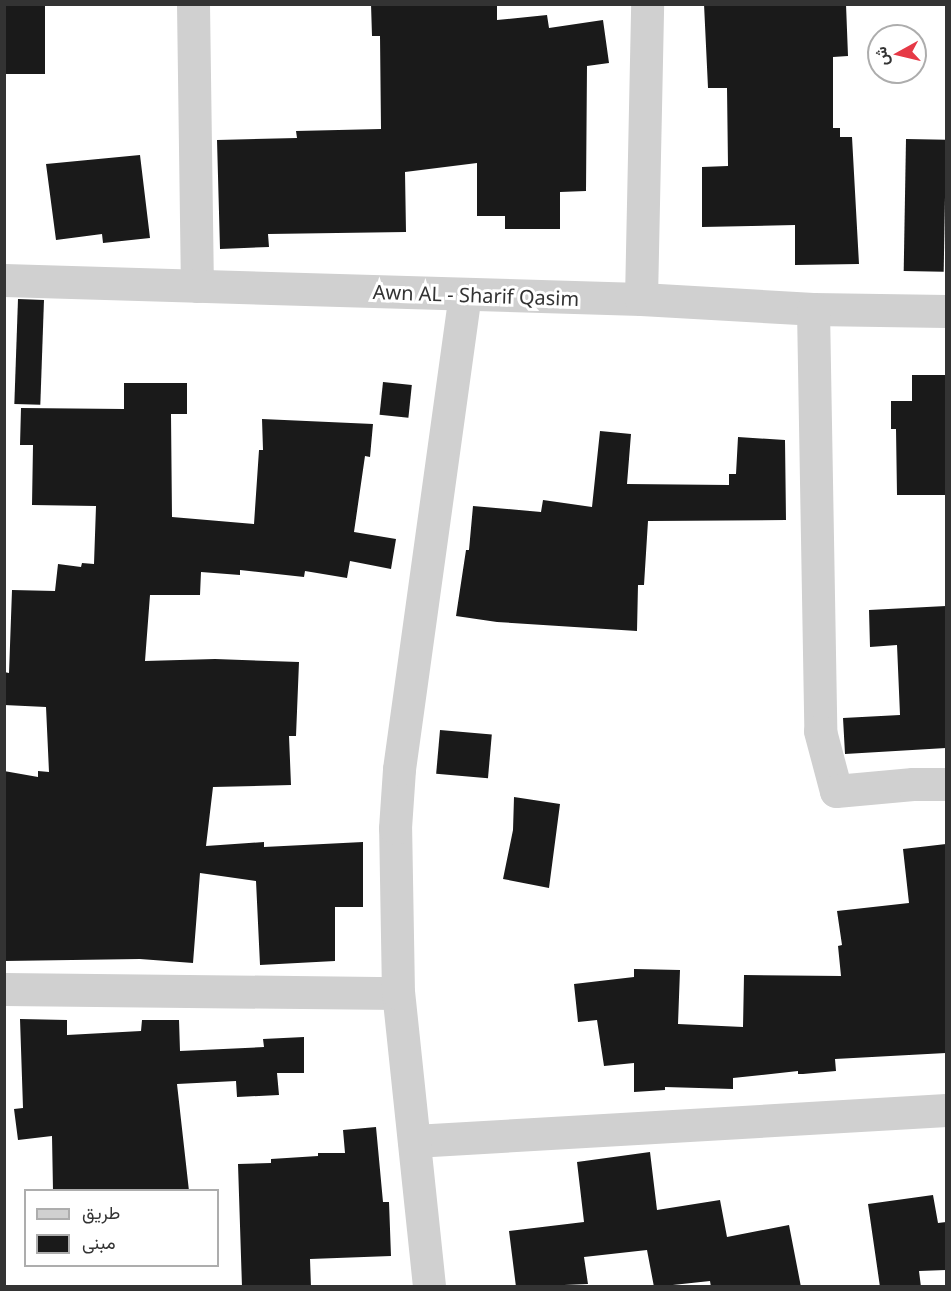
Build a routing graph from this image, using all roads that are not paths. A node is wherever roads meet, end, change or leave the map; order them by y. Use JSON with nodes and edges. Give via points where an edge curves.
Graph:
{"nodes":[{"id":1,"x":193,"y":4,"type":"edge"},
{"id":2,"x":647,"y":4,"type":"edge"},
{"id":3,"x":4,"y":280,"type":"edge"},
{"id":4,"x":197,"y":286,"type":"junction"},
{"id":5,"x":465,"y":295,"type":"junction"},
{"id":6,"x":641,"y":299,"type":"junction"},
{"id":7,"x":813,"y":309,"type":"junction"},
{"id":8,"x":946,"y":311,"type":"edge"},
{"id":9,"x":946,"y":784,"type":"edge"},
{"id":10,"x":4,"y":989,"type":"edge"},
{"id":11,"x":398,"y":993,"type":"junction"},
{"id":12,"x":946,"y":1110,"type":"edge"},
{"id":13,"x":414,"y":1141,"type":"junction"},
{"id":14,"x":429,"y":1287,"type":"edge"}],
"edges":[{"from":1,"to":4,"type":"street"},
{"from":2,"to":6,"type":"street"},
{"from":3,"to":4,"type":"street","name":"Awn AL - Sharif Qasim"},
{"from":4,"to":5,"type":"street","name":"Awn AL - Sharif Qasim"},
{"from":5,"to":6,"type":"street","name":"Awn AL - Sharif Qasim"},
{"from":5,"to":11,"type":"street","via":[[399,769],[395,828]]},
{"from":6,"to":7,"type":"street","name":"Awn AL - Sharif Qasim"},
{"from":7,"to":8,"type":"street","name":"Awn AL - Sharif Qasim"},
{"from":7,"to":9,"type":"street","via":[[820,730],[836,791]]},
{"from":10,"to":11,"type":"street"},
{"from":11,"to":13,"type":"street"},
{"from":12,"to":13,"type":"street"},
{"from":13,"to":14,"type":"street"}]}
